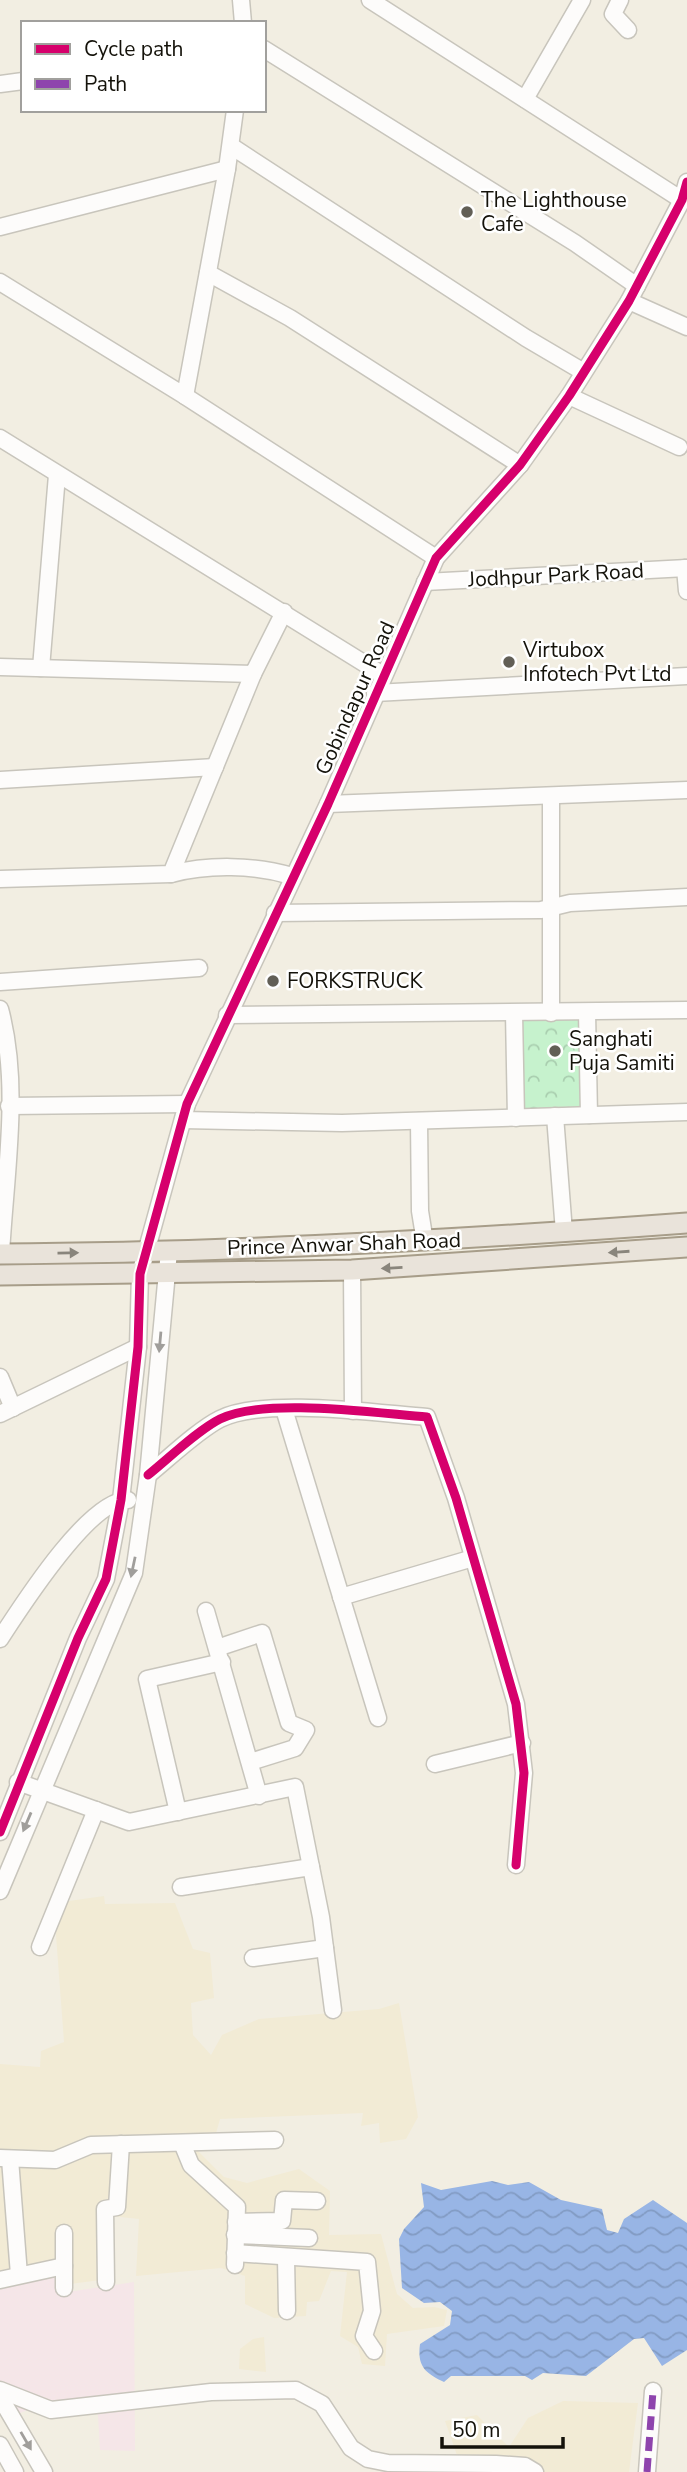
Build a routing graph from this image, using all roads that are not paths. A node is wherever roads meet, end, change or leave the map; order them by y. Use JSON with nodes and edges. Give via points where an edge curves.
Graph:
{"nodes":[{"id":1,"x":241,"y":0,"type":"edge"},
{"id":2,"x":370,"y":0,"type":"edge"},
{"id":3,"x":582,"y":0,"type":"edge"},
{"id":4,"x":620,"y":0,"type":"edge"},
{"id":5,"x":243,"y":21,"type":"edge"},
{"id":6,"x":628,"y":30,"type":"dead end"},
{"id":7,"x":266,"y":50,"type":"edge"},
{"id":8,"x":21,"y":80,"type":"edge"},
{"id":9,"x":0,"y":84,"type":"edge"},
{"id":10,"x":525,"y":99,"type":"junction"},
{"id":11,"x":235,"y":112,"type":"edge"},
{"id":12,"x":231,"y":146,"type":"junction"},
{"id":13,"x":227,"y":169,"type":"junction"},
{"id":14,"x":687,"y":182,"type":"edge"},
{"id":15,"x":682,"y":200,"type":"junction"},
{"id":16,"x":0,"y":227,"type":"edge"},
{"id":17,"x":208,"y":273,"type":"junction"},
{"id":18,"x":0,"y":282,"type":"edge"},
{"id":19,"x":637,"y":286,"type":"junction"},
{"id":20,"x":629,"y":301,"type":"junction"},
{"id":21,"x":687,"y":327,"type":"edge"},
{"id":22,"x":582,"y":371,"type":"junction"},
{"id":23,"x":185,"y":396,"type":"junction"},
{"id":24,"x":569,"y":396,"type":"junction"},
{"id":25,"x":0,"y":438,"type":"edge"},
{"id":26,"x":679,"y":447,"type":"dead end"},
{"id":27,"x":520,"y":465,"type":"junction"},
{"id":28,"x":57,"y":475,"type":"junction"},
{"id":29,"x":436,"y":558,"type":"junction"},
{"id":30,"x":686,"y":568,"type":"edge"},
{"id":31,"x":425,"y":582,"type":"junction"},
{"id":32,"x":687,"y":591,"type":"edge"},
{"id":33,"x":284,"y":612,"type":"junction"},
{"id":34,"x":0,"y":667,"type":"edge"},
{"id":35,"x":41,"y":668,"type":"junction"},
{"id":36,"x":253,"y":674,"type":"junction"},
{"id":37,"x":383,"y":675,"type":"junction"},
{"id":38,"x":687,"y":676,"type":"edge"},
{"id":39,"x":375,"y":693,"type":"junction"},
{"id":40,"x":215,"y":767,"type":"junction"},
{"id":41,"x":0,"y":780,"type":"edge"},
{"id":42,"x":687,"y":789,"type":"edge"},
{"id":43,"x":551,"y":797,"type":"junction"},
{"id":44,"x":328,"y":804,"type":"junction"},
{"id":45,"x":171,"y":874,"type":"junction"},
{"id":46,"x":292,"y":876,"type":"junction"},
{"id":47,"x":0,"y":879,"type":"edge"},
{"id":48,"x":687,"y":897,"type":"edge"},
{"id":49,"x":553,"y":908,"type":"junction"},
{"id":50,"x":275,"y":913,"type":"junction"},
{"id":51,"x":199,"y":968,"type":"dead end"},
{"id":52,"x":0,"y":982,"type":"edge"},
{"id":53,"x":0,"y":1009,"type":"edge"},
{"id":54,"x":687,"y":1010,"type":"edge"},
{"id":55,"x":587,"y":1012,"type":"junction"},
{"id":56,"x":514,"y":1013,"type":"junction"},
{"id":57,"x":551,"y":1013,"type":"junction"},
{"id":58,"x":227,"y":1016,"type":"junction"},
{"id":59,"x":187,"y":1104,"type":"junction"},
{"id":60,"x":9,"y":1105,"type":"junction"},
{"id":61,"x":687,"y":1112,"type":"edge"},
{"id":62,"x":589,"y":1115,"type":"junction"},
{"id":63,"x":555,"y":1116,"type":"junction"},
{"id":64,"x":516,"y":1118,"type":"junction"},
{"id":65,"x":183,"y":1121,"type":"junction"},
{"id":66,"x":419,"y":1121,"type":"junction"},
{"id":67,"x":687,"y":1223,"type":"edge"},
{"id":68,"x":564,"y":1232,"type":"junction"},
{"id":69,"x":510,"y":1236,"type":"junction"},
{"id":70,"x":425,"y":1242,"type":"junction"},
{"id":71,"x":687,"y":1247,"type":"edge"},
{"id":72,"x":169,"y":1251,"type":"junction"},
{"id":73,"x":144,"y":1253,"type":"junction"},
{"id":74,"x":1,"y":1254,"type":"edge"},
{"id":75,"x":512,"y":1260,"type":"junction"},
{"id":76,"x":352,"y":1270,"type":"junction"},
{"id":77,"x":140,"y":1274,"type":"junction"},
{"id":78,"x":166,"y":1274,"type":"junction"},
{"id":79,"x":0,"y":1275,"type":"edge"},
{"id":80,"x":138,"y":1347,"type":"junction"},
{"id":81,"x":0,"y":1377,"type":"edge"},
{"id":82,"x":284,"y":1409,"type":"junction"},
{"id":83,"x":6,"y":1411,"type":"edge"},
{"id":84,"x":353,"y":1411,"type":"junction"},
{"id":85,"x":148,"y":1475,"type":"junction"},
{"id":86,"x":121,"y":1500,"type":"junction"},
{"id":87,"x":143,"y":1501,"type":"junction"},
{"id":88,"x":474,"y":1558,"type":"junction"},
{"id":89,"x":341,"y":1597,"type":"junction"},
{"id":90,"x":206,"y":1611,"type":"dead end"},
{"id":91,"x":0,"y":1639,"type":"edge"},
{"id":92,"x":220,"y":1655,"type":"junction"},
{"id":93,"x":378,"y":1718,"type":"dead end"},
{"id":94,"x":522,"y":1743,"type":"junction"},
{"id":95,"x":250,"y":1762,"type":"junction"},
{"id":96,"x":435,"y":1764,"type":"dead end"},
{"id":97,"x":18,"y":1782,"type":"junction"},
{"id":98,"x":41,"y":1791,"type":"junction"},
{"id":99,"x":260,"y":1796,"type":"junction"},
{"id":100,"x":96,"y":1810,"type":"junction"},
{"id":101,"x":178,"y":1812,"type":"junction"},
{"id":102,"x":0,"y":1832,"type":"edge"},
{"id":103,"x":516,"y":1865,"type":"dead end"},
{"id":104,"x":311,"y":1867,"type":"junction"},
{"id":105,"x":181,"y":1887,"type":"dead end"},
{"id":106,"x":0,"y":1891,"type":"edge"},
{"id":107,"x":40,"y":1947,"type":"dead end"},
{"id":108,"x":325,"y":1948,"type":"junction"},
{"id":109,"x":253,"y":1958,"type":"dead end"},
{"id":110,"x":333,"y":2010,"type":"dead end"},
{"id":111,"x":275,"y":2140,"type":"dead end"},
{"id":112,"x":182,"y":2143,"type":"junction"},
{"id":113,"x":121,"y":2144,"type":"junction"},
{"id":114,"x":5,"y":2159,"type":"edge"},
{"id":115,"x":317,"y":2201,"type":"dead end"},
{"id":116,"x":236,"y":2228,"type":"junction"},
{"id":117,"x":64,"y":2233,"type":"dead end"},
{"id":118,"x":309,"y":2238,"type":"dead end"},
{"id":119,"x":285,"y":2258,"type":"junction"},
{"id":120,"x":64,"y":2266,"type":"junction"},
{"id":121,"x":19,"y":2275,"type":"junction"},
{"id":122,"x":0,"y":2280,"type":"edge"},
{"id":123,"x":106,"y":2282,"type":"dead end"},
{"id":124,"x":64,"y":2288,"type":"dead end"},
{"id":125,"x":288,"y":2311,"type":"dead end"},
{"id":126,"x":374,"y":2351,"type":"dead end"},
{"id":127,"x":0,"y":2390,"type":"edge"},
{"id":128,"x":653,"y":2391,"type":"dead end"},
{"id":129,"x":2,"y":2405,"type":"edge"},
{"id":130,"x":51,"y":2410,"type":"junction"},
{"id":131,"x":0,"y":2445,"type":"edge"},
{"id":132,"x":371,"y":2466,"type":"edge"},
{"id":133,"x":496,"y":2468,"type":"edge"},
{"id":134,"x":15,"y":2472,"type":"edge"},
{"id":135,"x":44,"y":2472,"type":"edge"},
{"id":136,"x":535,"y":2472,"type":"edge"},
{"id":137,"x":647,"y":2472,"type":"edge"}],
"edges":[{"from":1,"to":5,"type":"street"},
{"from":2,"to":10,"type":"street"},
{"from":3,"to":10,"type":"street"},
{"from":4,"to":6,"type":"street","via":[[613,14]]},
{"from":7,"to":19,"type":"street"},
{"from":8,"to":9,"type":"street"},
{"from":10,"to":15,"type":"street"},
{"from":11,"to":12,"type":"street"},
{"from":12,"to":13,"type":"street"},
{"from":12,"to":22,"type":"street"},
{"from":13,"to":16,"type":"street"},
{"from":13,"to":17,"type":"street"},
{"from":14,"to":15,"type":"street","name":"Gobindapur Road"},
{"from":15,"to":19,"type":"street","name":"Gobindapur Road"},
{"from":17,"to":23,"type":"street"},
{"from":17,"to":27,"type":"street","via":[[290,318]]},
{"from":18,"to":23,"type":"street"},
{"from":19,"to":20,"type":"street","name":"Gobindapur Road"},
{"from":20,"to":21,"type":"street"},
{"from":20,"to":22,"type":"street","name":"Gobindapur Road"},
{"from":22,"to":24,"type":"street","name":"Gobindapur Road"},
{"from":23,"to":29,"type":"street"},
{"from":24,"to":26,"type":"street"},
{"from":24,"to":27,"type":"street","name":"Gobindapur Road"},
{"from":25,"to":28,"type":"street"},
{"from":27,"to":29,"type":"street","name":"Gobindapur Road"},
{"from":28,"to":33,"type":"street"},
{"from":28,"to":35,"type":"street"},
{"from":29,"to":31,"type":"street","name":"Gobindapur Road"},
{"from":30,"to":31,"type":"street","name":"Jodhpur Park Road"},
{"from":30,"to":32,"type":"street"},
{"from":31,"to":37,"type":"street","name":"Gobindapur Road"},
{"from":33,"to":36,"type":"street"},
{"from":33,"to":37,"type":"street"},
{"from":34,"to":35,"type":"street"},
{"from":35,"to":36,"type":"street"},
{"from":36,"to":40,"type":"street"},
{"from":37,"to":39,"type":"street","name":"Gobindapur Road"},
{"from":38,"to":39,"type":"street"},
{"from":39,"to":44,"type":"street","name":"Gobindapur Road"},
{"from":40,"to":41,"type":"street"},
{"from":40,"to":45,"type":"street"},
{"from":42,"to":43,"type":"street"},
{"from":43,"to":44,"type":"street"},
{"from":43,"to":49,"type":"street"},
{"from":44,"to":46,"type":"street","name":"Gobindapur Road"},
{"from":45,"to":46,"type":"street","via":[[223,867]]},
{"from":45,"to":47,"type":"street"},
{"from":46,"to":50,"type":"street","name":"Gobindapur Road"},
{"from":48,"to":49,"type":"street","via":[[570,903]]},
{"from":49,"to":50,"type":"street"},
{"from":49,"to":57,"type":"street"},
{"from":50,"to":58,"type":"street","name":"Gobindapur Road"},
{"from":51,"to":52,"type":"street"},
{"from":53,"to":60,"type":"street","via":[[9,1043]]},
{"from":54,"to":55,"type":"street"},
{"from":55,"to":57,"type":"street"},
{"from":55,"to":62,"type":"street"},
{"from":56,"to":57,"type":"street"},
{"from":56,"to":58,"type":"street"},
{"from":56,"to":64,"type":"street"},
{"from":58,"to":59,"type":"street","name":"Gobindapur Road"},
{"from":59,"to":60,"type":"street"},
{"from":59,"to":65,"type":"street","name":"Gobindapur Road"},
{"from":60,"to":74,"type":"street"},
{"from":61,"to":62,"type":"street"},
{"from":62,"to":63,"type":"street"},
{"from":63,"to":64,"type":"street"},
{"from":63,"to":68,"type":"street"},
{"from":64,"to":66,"type":"street"},
{"from":65,"to":66,"type":"street"},
{"from":65,"to":73,"type":"street","name":"Gobindapur Road"},
{"from":66,"to":70,"type":"street"},
{"from":67,"to":68,"type":"main road","name":"Prince Anwar Shah Road"},
{"from":68,"to":69,"type":"main road","name":"Prince Anwar Shah Road"},
{"from":69,"to":70,"type":"main road","name":"Prince Anwar Shah Road"},
{"from":69,"to":75,"type":"main road"},
{"from":70,"to":72,"type":"main road","name":"Prince Anwar Shah Road"},
{"from":71,"to":75,"type":"main road","name":"Prince Anwar Shah Road","one_way":true},
{"from":72,"to":73,"type":"main road","name":"Prince Anwar Shah Road"},
{"from":72,"to":78,"type":"street"},
{"from":74,"to":73,"type":"main road","name":"Prince Anwar Shah Road","one_way":true},
{"from":73,"to":77,"type":"street","name":"Gobindapur Road"},
{"from":75,"to":76,"type":"main road","name":"Prince Anwar Shah Road","one_way":true},
{"from":76,"to":78,"type":"main road","name":"Prince Anwar Shah Road"},
{"from":76,"to":84,"type":"street"},
{"from":77,"to":78,"type":"main road","name":"Prince Anwar Shah Road"},
{"from":77,"to":79,"type":"main road","name":"Prince Anwar Shah Road"},
{"from":77,"to":80,"type":"street","name":"Gobindapur Road"},
{"from":78,"to":85,"type":"street","one_way":true},
{"from":80,"to":83,"type":"street"},
{"from":80,"to":86,"type":"street","name":"Gobindapur Road"},
{"from":81,"to":83,"type":"street"},
{"from":82,"to":84,"type":"street"},
{"from":82,"to":85,"type":"street","via":[[237,1412],[217,1420]]},
{"from":82,"to":89,"type":"street"},
{"from":84,"to":88,"type":"street","via":[[426,1417]]},
{"from":85,"to":87,"type":"street"},
{"from":86,"to":87,"type":"street"},
{"from":86,"to":91,"type":"street","via":[[100,1511],[42,1574]]},
{"from":86,"to":97,"type":"street","name":"Gobindapur Road","via":[[107,1579]]},
{"from":87,"to":98,"type":"street","one_way":true,"via":[[134,1573]]},
{"from":88,"to":89,"type":"street"},
{"from":88,"to":94,"type":"street","via":[[516,1704]]},
{"from":89,"to":93,"type":"street"},
{"from":90,"to":92,"type":"street"},
{"from":92,"to":95,"type":"street"},
{"from":92,"to":95,"type":"street","via":[[262,1633],[289,1723],[306,1730],[295,1748]]},
{"from":92,"to":101,"type":"street","via":[[147,1679]]},
{"from":94,"to":96,"type":"street"},
{"from":94,"to":103,"type":"street"},
{"from":95,"to":99,"type":"street"},
{"from":97,"to":98,"type":"street"},
{"from":97,"to":102,"type":"street","name":"Gobindapur Road"},
{"from":98,"to":100,"type":"street"},
{"from":98,"to":106,"type":"street","one_way":true},
{"from":99,"to":101,"type":"street"},
{"from":99,"to":104,"type":"street","via":[[295,1787]]},
{"from":100,"to":101,"type":"street","via":[[129,1822]]},
{"from":100,"to":107,"type":"street"},
{"from":104,"to":105,"type":"street"},
{"from":104,"to":108,"type":"street"},
{"from":108,"to":109,"type":"street"},
{"from":108,"to":110,"type":"street"},
{"from":111,"to":112,"type":"street"},
{"from":112,"to":113,"type":"street"},
{"from":112,"to":116,"type":"street","via":[[191,2165],[237,2207]]},
{"from":113,"to":114,"type":"street","via":[[91,2145],[55,2160]]},
{"from":113,"to":123,"type":"street","via":[[117,2207],[106,2209]]},
{"from":114,"to":121,"type":"street"},
{"from":115,"to":116,"type":"street","via":[[284,2200],[282,2221]]},
{"from":116,"to":118,"type":"street"},
{"from":116,"to":119,"type":"street","via":[[235,2259]]},
{"from":117,"to":120,"type":"street"},
{"from":119,"to":125,"type":"street"},
{"from":119,"to":126,"type":"street","via":[[367,2262],[372,2311],[364,2336]]},
{"from":120,"to":121,"type":"street"},
{"from":120,"to":124,"type":"street"},
{"from":121,"to":122,"type":"street"},
{"from":127,"to":130,"type":"street"},
{"from":128,"to":137,"type":"street"},
{"from":129,"to":130,"type":"street"},
{"from":129,"to":135,"type":"street","one_way":true},
{"from":130,"to":132,"type":"street","via":[[211,2392],[296,2390],[321,2404],[351,2448]]},
{"from":131,"to":134,"type":"street"},
{"from":132,"to":133,"type":"street"},
{"from":133,"to":136,"type":"street","via":[[525,2466]]}]}
